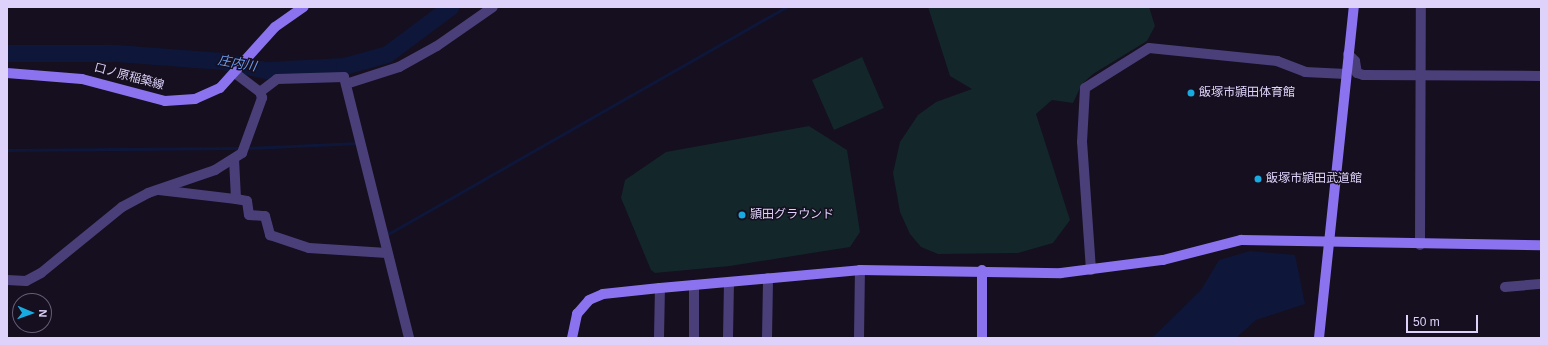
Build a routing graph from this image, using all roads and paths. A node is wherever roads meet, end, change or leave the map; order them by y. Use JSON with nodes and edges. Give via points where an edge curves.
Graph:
{"nodes":[{"id":1,"x":304,"y":7,"type":"edge"},
{"id":2,"x":493,"y":7,"type":"edge"},
{"id":3,"x":1354,"y":7,"type":"edge"},
{"id":4,"x":1421,"y":7,"type":"edge"},
{"id":5,"x":1348,"y":54,"type":"junction"},
{"id":6,"x":7,"y":73,"type":"edge"},
{"id":7,"x":235,"y":74,"type":"junction"},
{"id":8,"x":1346,"y":74,"type":"junction"},
{"id":9,"x":1421,"y":75,"type":"junction"},
{"id":10,"x":1541,"y":76,"type":"edge"},
{"id":11,"x":346,"y":84,"type":"junction"},
{"id":12,"x":260,"y":92,"type":"junction"},
{"id":13,"x":234,"y":159,"type":"junction"},
{"id":14,"x":157,"y":190,"type":"junction"},
{"id":15,"x":236,"y":199,"type":"junction"},
{"id":16,"x":1330,"y":242,"type":"junction"},
{"id":17,"x":1420,"y":245,"type":"junction"},
{"id":18,"x":1541,"y":245,"type":"edge"},
{"id":19,"x":387,"y":253,"type":"junction"},
{"id":20,"x":860,"y":270,"type":"junction"},
{"id":21,"x":982,"y":270,"type":"junction"},
{"id":22,"x":1091,"y":270,"type":"junction"},
{"id":23,"x":768,"y":278,"type":"junction"},
{"id":24,"x":7,"y":280,"type":"edge"},
{"id":25,"x":729,"y":282,"type":"junction"},
{"id":26,"x":1541,"y":284,"type":"edge"},
{"id":27,"x":694,"y":285,"type":"junction"},
{"id":28,"x":1505,"y":287,"type":"dead end"},
{"id":29,"x":660,"y":288,"type":"junction"},
{"id":30,"x":409,"y":338,"type":"edge"},
{"id":31,"x":572,"y":338,"type":"edge"},
{"id":32,"x":659,"y":338,"type":"edge"},
{"id":33,"x":694,"y":338,"type":"edge"},
{"id":34,"x":728,"y":338,"type":"edge"},
{"id":35,"x":767,"y":338,"type":"edge"},
{"id":36,"x":859,"y":338,"type":"edge"},
{"id":37,"x":982,"y":338,"type":"edge"},
{"id":38,"x":1319,"y":338,"type":"edge"}],
"edges":[{"from":1,"to":7,"type":"street","name":"口ノ原稲築線","via":[[275,27]]},
{"from":2,"to":11,"type":"street","via":[[437,46],[400,67]]},
{"from":3,"to":5,"type":"street"},
{"from":4,"to":9,"type":"street"},
{"from":5,"to":8,"type":"street"},
{"from":5,"to":9,"type":"street","via":[[1355,61],[1357,73],[1363,75]]},
{"from":6,"to":7,"type":"street","name":"口ノ原稲築線","via":[[82,78],[150,98],[180,101],[210,94]]},
{"from":7,"to":12,"type":"street"},
{"from":8,"to":16,"type":"street"},
{"from":8,"to":22,"type":"street","via":[[1305,72],[1277,61],[1149,48],[1085,88],[1082,142]]},
{"from":9,"to":10,"type":"street"},
{"from":9,"to":17,"type":"street"},
{"from":11,"to":12,"type":"street","via":[[344,77],[277,79]]},
{"from":11,"to":19,"type":"street"},
{"from":12,"to":13,"type":"street","via":[[261,107],[252,131],[242,153]]},
{"from":13,"to":14,"type":"street","via":[[215,170]]},
{"from":13,"to":15,"type":"street"},
{"from":14,"to":15,"type":"street"},
{"from":14,"to":24,"type":"street","via":[[98,224],[41,273],[20,282]]},
{"from":15,"to":19,"type":"street","via":[[247,201],[249,215],[265,216],[270,235],[291,243],[310,248]]},
{"from":16,"to":17,"type":"street"},
{"from":16,"to":22,"type":"street","via":[[1241,240],[1163,260]]},
{"from":16,"to":38,"type":"street"},
{"from":17,"to":18,"type":"street"},
{"from":19,"to":30,"type":"street"},
{"from":20,"to":21,"type":"street"},
{"from":20,"to":23,"type":"street"},
{"from":20,"to":36,"type":"street"},
{"from":21,"to":22,"type":"street","via":[[1061,273]]},
{"from":21,"to":37,"type":"street"},
{"from":23,"to":25,"type":"street"},
{"from":23,"to":35,"type":"street"},
{"from":25,"to":27,"type":"street"},
{"from":25,"to":34,"type":"street"},
{"from":26,"to":28,"type":"street"},
{"from":27,"to":29,"type":"street"},
{"from":27,"to":33,"type":"street"},
{"from":29,"to":31,"type":"street","via":[[603,294],[589,300],[577,314]]},
{"from":29,"to":32,"type":"street"}]}
